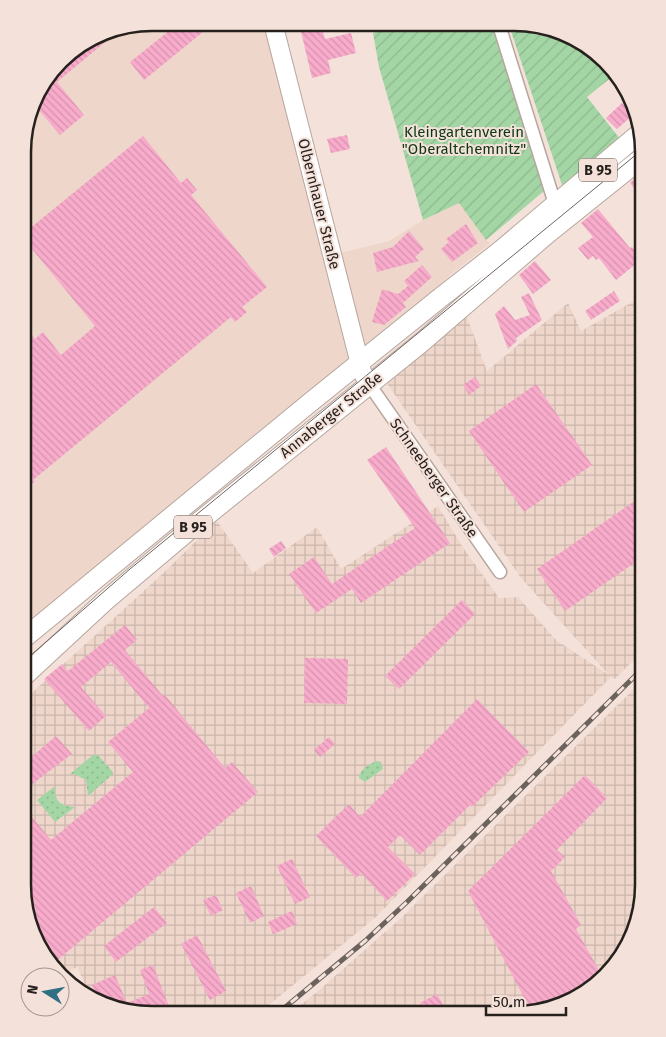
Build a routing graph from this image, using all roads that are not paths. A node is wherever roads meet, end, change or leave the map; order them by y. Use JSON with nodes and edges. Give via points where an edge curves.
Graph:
{"nodes":[{"id":1,"x":501,"y":31,"type":"edge"},
{"id":2,"x":275,"y":32,"type":"edge"},
{"id":3,"x":633,"y":139,"type":"edge"},
{"id":4,"x":635,"y":163,"type":"edge"},
{"id":5,"x":554,"y":204,"type":"junction"},
{"id":6,"x":363,"y":373,"type":"junction"},
{"id":7,"x":500,"y":572,"type":"dead end"},
{"id":8,"x":31,"y":632,"type":"edge"},
{"id":9,"x":31,"y":670,"type":"edge"}],
"edges":[{"from":1,"to":5,"type":"street"},
{"from":2,"to":6,"type":"street","name":"Olbernhauer Straße"},
{"from":3,"to":5,"type":"main road","name":"Annaberger Straße","number":"B 95"},
{"from":4,"to":6,"type":"main road","name":"Annaberger Straße","number":"B 95","via":[[422,342]]},
{"from":5,"to":6,"type":"main road","name":"Annaberger Straße","number":"B 95","via":[[440,298]]},
{"from":6,"to":7,"type":"street","name":"Schneeberger Straße"},
{"from":6,"to":8,"type":"main road","name":"Annaberger Straße","number":"B 95","via":[[185,505]]},
{"from":6,"to":9,"type":"main road","name":"Annaberger Straße","number":"B 95"}]}
